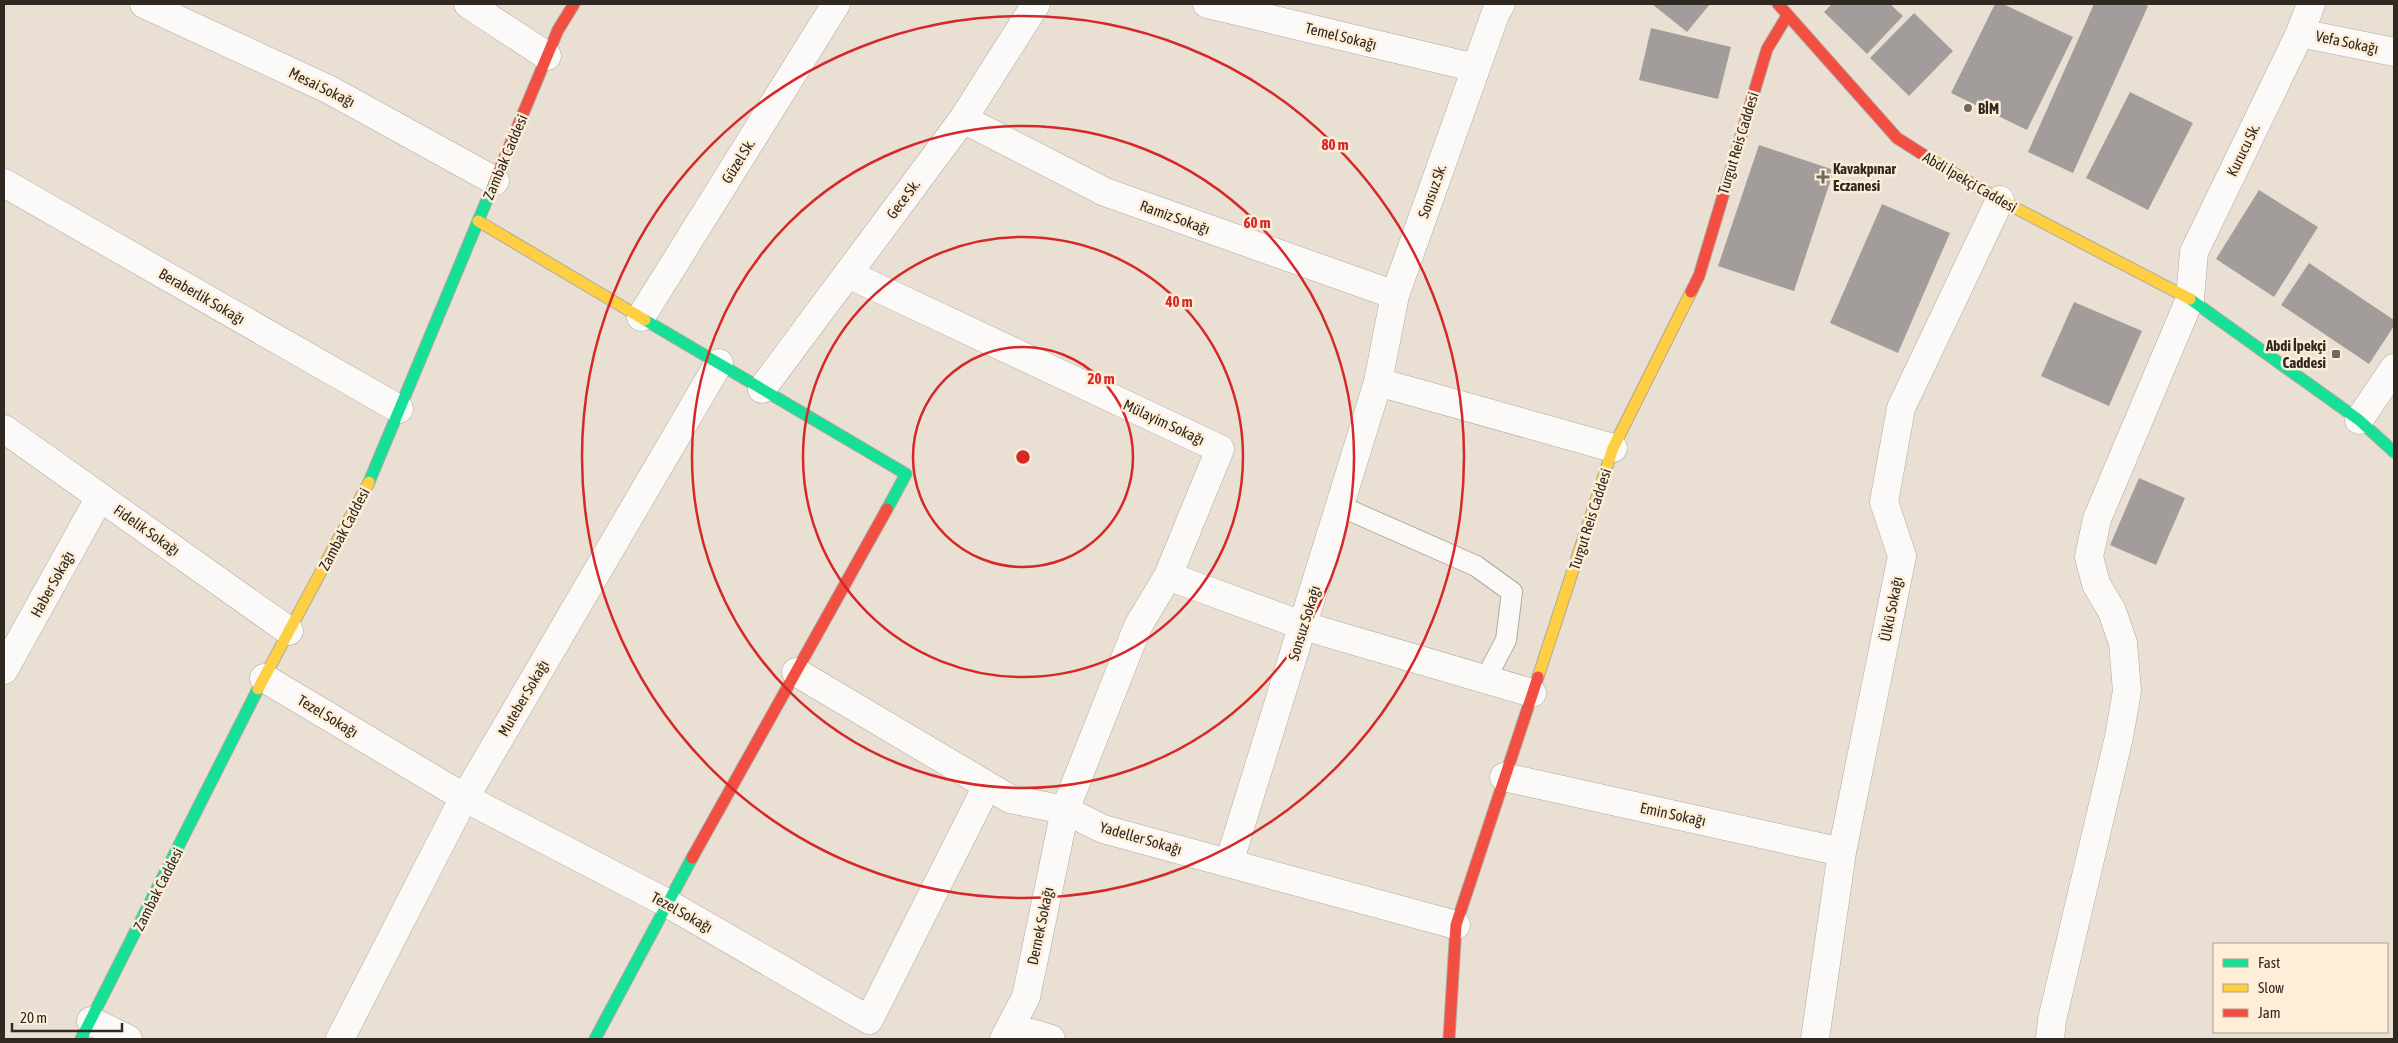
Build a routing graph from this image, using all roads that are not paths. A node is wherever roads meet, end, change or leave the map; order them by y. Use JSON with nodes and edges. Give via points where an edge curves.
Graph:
{"nodes":[{"id":1,"x":144,"y":4,"type":"edge"},
{"id":2,"x":468,"y":4,"type":"edge"},
{"id":3,"x":574,"y":4,"type":"edge"},
{"id":4,"x":836,"y":4,"type":"edge"},
{"id":5,"x":1036,"y":4,"type":"edge"},
{"id":6,"x":1207,"y":4,"type":"edge"},
{"id":7,"x":2310,"y":4,"type":"edge"},
{"id":8,"x":1494,"y":6,"type":"edge"},
{"id":9,"x":1788,"y":8,"type":"edge"},
{"id":10,"x":2300,"y":32,"type":"junction"},
{"id":11,"x":2394,"y":52,"type":"edge"},
{"id":12,"x":547,"y":56,"type":"junction"},
{"id":13,"x":1476,"y":68,"type":"junction"},
{"id":14,"x":963,"y":119,"type":"junction"},
{"id":15,"x":495,"y":180,"type":"junction"},
{"id":16,"x":4,"y":183,"type":"edge"},
{"id":17,"x":2000,"y":200,"type":"junction"},
{"id":18,"x":478,"y":222,"type":"junction"},
{"id":19,"x":848,"y":274,"type":"junction"},
{"id":20,"x":1395,"y":295,"type":"junction"},
{"id":21,"x":2190,"y":299,"type":"junction"},
{"id":22,"x":640,"y":317,"type":"junction"},
{"id":23,"x":719,"y":363,"type":"junction"},
{"id":24,"x":2394,"y":368,"type":"edge"},
{"id":25,"x":1378,"y":382,"type":"junction"},
{"id":26,"x":762,"y":389,"type":"junction"},
{"id":27,"x":399,"y":409,"type":"junction"},
{"id":28,"x":2359,"y":420,"type":"junction"},
{"id":29,"x":4,"y":429,"type":"edge"},
{"id":30,"x":1613,"y":448,"type":"junction"},
{"id":31,"x":2394,"y":452,"type":"edge"},
{"id":32,"x":100,"y":497,"type":"junction"},
{"id":33,"x":1340,"y":506,"type":"junction"},
{"id":34,"x":1168,"y":576,"type":"junction"},
{"id":35,"x":1304,"y":626,"type":"junction"},
{"id":36,"x":290,"y":631,"type":"junction"},
{"id":37,"x":4,"y":670,"type":"edge"},
{"id":38,"x":796,"y":672,"type":"junction"},
{"id":39,"x":264,"y":678,"type":"junction"},
{"id":40,"x":1485,"y":680,"type":"junction"},
{"id":41,"x":1532,"y":693,"type":"junction"},
{"id":42,"x":1504,"y":777,"type":"junction"},
{"id":43,"x":987,"y":786,"type":"junction"},
{"id":44,"x":465,"y":798,"type":"junction"},
{"id":45,"x":1065,"y":810,"type":"junction"},
{"id":46,"x":1842,"y":852,"type":"junction"},
{"id":47,"x":1230,"y":864,"type":"junction"},
{"id":48,"x":667,"y":903,"type":"junction"},
{"id":49,"x":1456,"y":925,"type":"junction"},
{"id":50,"x":86,"y":1030,"type":"edge"},
{"id":51,"x":864,"y":1030,"type":"edge"},
{"id":52,"x":1008,"y":1033,"type":"edge"},
{"id":53,"x":128,"y":1039,"type":"edge"},
{"id":54,"x":340,"y":1039,"type":"edge"},
{"id":55,"x":595,"y":1039,"type":"edge"},
{"id":56,"x":1051,"y":1039,"type":"edge"},
{"id":57,"x":1450,"y":1039,"type":"edge"},
{"id":58,"x":1815,"y":1039,"type":"edge"},
{"id":59,"x":2050,"y":1039,"type":"edge"}],
"edges":[{"from":1,"to":15,"type":"street","name":"Mesai Sokağı","via":[[330,90]]},
{"from":2,"to":12,"type":"street"},
{"from":3,"to":12,"type":"street","name":"Zambak Caddesi"},
{"from":4,"to":22,"type":"street","name":"Güzel Sk."},
{"from":5,"to":14,"type":"street","name":"Gece Sk."},
{"from":6,"to":13,"type":"street","name":"Temel Sokağı"},
{"from":7,"to":10,"type":"street","name":"Kurucu Sk."},
{"from":8,"to":13,"type":"street","name":"Sonsuz Sk."},
{"from":9,"to":17,"type":"street","name":"Abdi İpekçi Caddesi","via":[[1896,138]]},
{"from":9,"to":30,"type":"street","name":"Turgut Reis Caddesi","via":[[1767,49],[1698,276]]},
{"from":10,"to":11,"type":"street","name":"Vefa Sokağı"},
{"from":10,"to":21,"type":"street","name":"Kurucu Sk.","via":[[2194,252]]},
{"from":12,"to":15,"type":"street","name":"Zambak Caddesi"},
{"from":13,"to":20,"type":"street","name":"Sonsuz Sk."},
{"from":14,"to":19,"type":"street","name":"Gece Sk."},
{"from":14,"to":20,"type":"street","name":"Ramiz Sokağı","via":[[1106,192]]},
{"from":15,"to":18,"type":"street","name":"Zambak Caddesi"},
{"from":16,"to":27,"type":"street","name":"Beraberlik Sokağı"},
{"from":17,"to":21,"type":"street","name":"Abdi İpekçi Caddesi"},
{"from":17,"to":46,"type":"street","name":"Ülkü Sokağı","via":[[1901,408],[1884,502],[1902,556]]},
{"from":18,"to":22,"type":"street"},
{"from":18,"to":27,"type":"street","name":"Zambak Caddesi"},
{"from":19,"to":26,"type":"street","name":"Gece Sk."},
{"from":19,"to":34,"type":"street","name":"Mülayim Sokağı","via":[[1220,449]]},
{"from":20,"to":25,"type":"street","name":"Sonsuz Sk."},
{"from":21,"to":28,"type":"street","name":"Abdi İpekçi Caddesi"},
{"from":21,"to":59,"type":"street","name":"Kurucu Sk.","via":[[2097,518],[2089,557],[2096,584],[2112,611],[2123,643],[2127,691]]},
{"from":22,"to":23,"type":"street"},
{"from":23,"to":26,"type":"street"},
{"from":23,"to":44,"type":"street","name":"Muteber Sokağı"},
{"from":24,"to":28,"type":"street"},
{"from":25,"to":30,"type":"street"},
{"from":25,"to":33,"type":"street","name":"Sonsuz Sokağı"},
{"from":26,"to":38,"type":"street","via":[[906,474]]},
{"from":27,"to":36,"type":"street","name":"Zambak Caddesi","via":[[367,487]]},
{"from":28,"to":31,"type":"street","name":"Abdi İpekçi Caddesi"},
{"from":29,"to":32,"type":"street","name":"Fidelik Sokağı"},
{"from":30,"to":41,"type":"street","name":"Turgut Reis Caddesi"},
{"from":32,"to":36,"type":"street","name":"Fidelik Sokağı"},
{"from":32,"to":37,"type":"street","name":"Haber Sokağı"},
{"from":33,"to":35,"type":"street","name":"Sonsuz Sokağı"},
{"from":33,"to":40,"type":"lane","via":[[1476,566],[1512,592],[1506,640]]},
{"from":34,"to":35,"type":"street"},
{"from":34,"to":45,"type":"street","name":"Dernek Sokağı","via":[[1138,626]]},
{"from":35,"to":40,"type":"street"},
{"from":35,"to":47,"type":"street","name":"Sonsuz Sokağı"},
{"from":36,"to":39,"type":"street","name":"Zambak Caddesi"},
{"from":38,"to":43,"type":"street","name":"Yadeller Sokağı"},
{"from":38,"to":48,"type":"street"},
{"from":39,"to":44,"type":"street","name":"Tezel Sokağı"},
{"from":39,"to":50,"type":"street","name":"Zambak Caddesi"},
{"from":40,"to":41,"type":"street"},
{"from":41,"to":42,"type":"street","name":"Turgut Reis Caddesi"},
{"from":42,"to":46,"type":"street","name":"Emin Sokağı"},
{"from":42,"to":49,"type":"street","name":"Turgut Reis Caddesi"},
{"from":43,"to":45,"type":"street","name":"Yadeller Sokağı","via":[[1010,800]]},
{"from":43,"to":51,"type":"street","name":"Tezel Sokağı"},
{"from":44,"to":48,"type":"street","name":"Tezel Sokağı"},
{"from":44,"to":54,"type":"street","name":"Muteber Sokağı"},
{"from":45,"to":47,"type":"street","name":"Yadeller Sokağı","via":[[1103,829]]},
{"from":45,"to":52,"type":"street","name":"Dernek Sokağı","via":[[1026,997]]},
{"from":46,"to":58,"type":"street","name":"Ülkü Sokağı"},
{"from":47,"to":49,"type":"street","name":"Yadeller Sokağı"},
{"from":48,"to":51,"type":"street","name":"Tezel Sokağı"},
{"from":48,"to":55,"type":"street"},
{"from":49,"to":57,"type":"street","name":"Turgut Reis Caddesi"},
{"from":50,"to":53,"type":"street"},
{"from":52,"to":56,"type":"street"}]}
